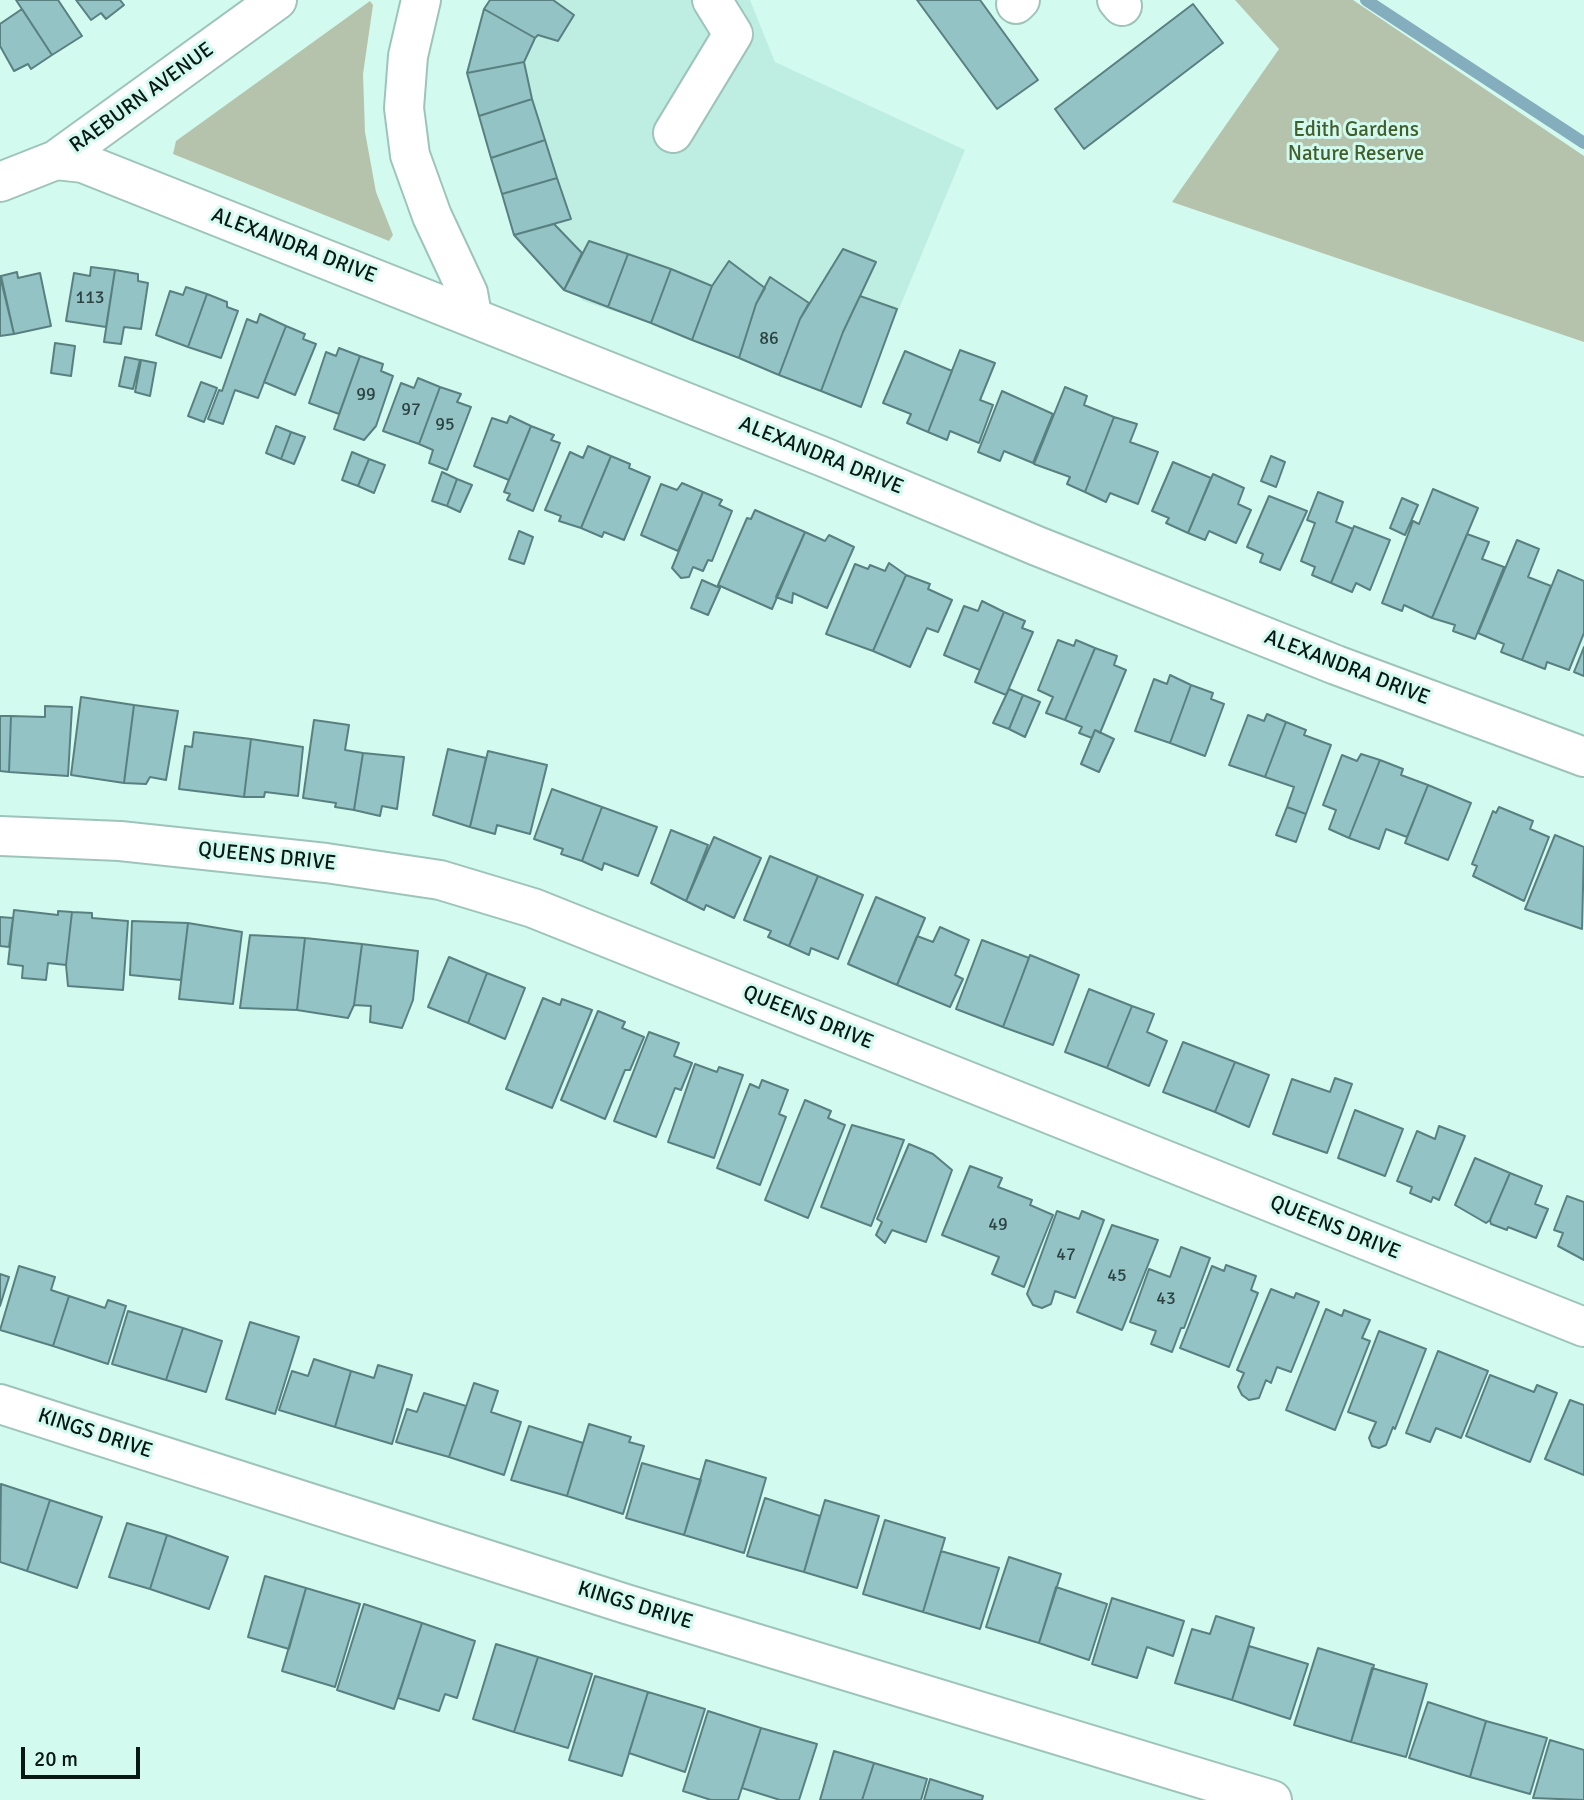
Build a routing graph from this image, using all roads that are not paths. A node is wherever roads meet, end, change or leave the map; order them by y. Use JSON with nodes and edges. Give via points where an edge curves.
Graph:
{"nodes":[{"id":1,"x":277,"y":0,"type":"edge"},
{"id":2,"x":421,"y":0,"type":"edge"},
{"id":3,"x":712,"y":0,"type":"edge"},
{"id":4,"x":673,"y":133,"type":"dead end"},
{"id":5,"x":57,"y":160,"type":"junction"},
{"id":6,"x":0,"y":181,"type":"edge"},
{"id":7,"x":472,"y":315,"type":"junction"},
{"id":8,"x":1584,"y":757,"type":"edge"},
{"id":9,"x":0,"y":836,"type":"edge"},
{"id":10,"x":1584,"y":1327,"type":"edge"},
{"id":11,"x":0,"y":1404,"type":"edge"},
{"id":12,"x":1272,"y":1800,"type":"edge"}],
"edges":[{"from":1,"to":5,"type":"street","name":"RAEBURN AVENUE"},
{"from":2,"to":7,"type":"street","via":[[408,56],[404,108],[411,155],[432,216],[468,293]]},
{"from":3,"to":4,"type":"street","via":[[733,34]]},
{"from":5,"to":6,"type":"street","name":"RAEBURN AVENUE"},
{"from":5,"to":7,"type":"street","name":"ALEXANDRA DRIVE","via":[[83,163]]},
{"from":7,"to":8,"type":"street","name":"ALEXANDRA DRIVE","via":[[1037,546]]},
{"from":9,"to":10,"type":"street","name":"QUEENS DRIVE","via":[[120,841],[326,863],[440,880],[533,908]]},
{"from":11,"to":12,"type":"street","name":"KINGS DRIVE","via":[[626,1604]]}]}
